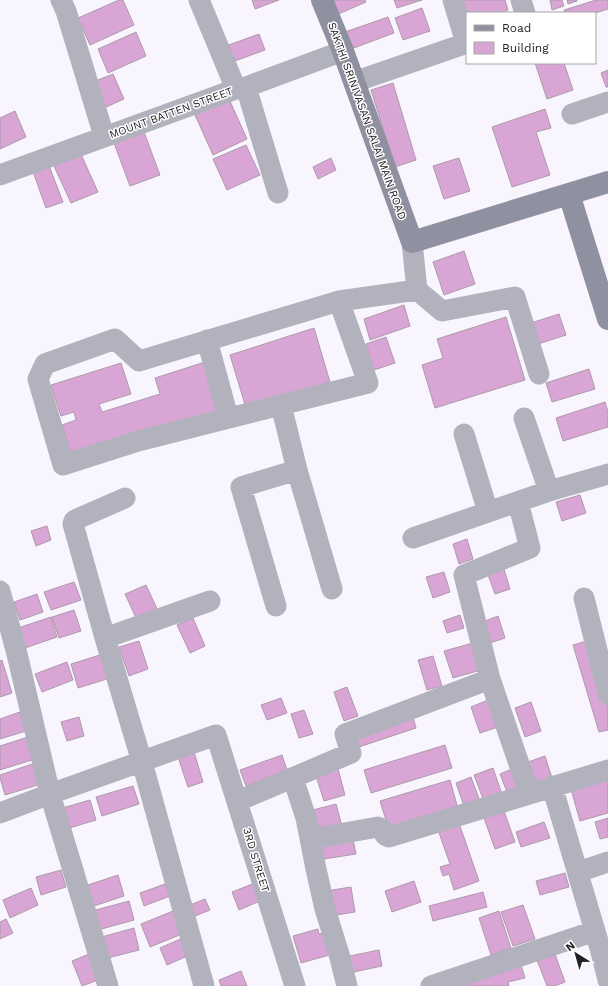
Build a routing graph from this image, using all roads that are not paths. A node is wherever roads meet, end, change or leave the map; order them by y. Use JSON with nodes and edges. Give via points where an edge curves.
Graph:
{"nodes":[{"id":1,"x":62,"y":0,"type":"edge"},
{"id":2,"x":199,"y":0,"type":"edge"},
{"id":3,"x":322,"y":0,"type":"edge"},
{"id":4,"x":453,"y":0,"type":"edge"},
{"id":5,"x":521,"y":0,"type":"edge"},
{"id":6,"x":525,"y":12,"type":"edge"},
{"id":7,"x":466,"y":40,"type":"edge"},
{"id":8,"x":466,"y":43,"type":"edge"},
{"id":9,"x":343,"y":50,"type":"junction"},
{"id":10,"x":354,"y":82,"type":"junction"},
{"id":11,"x":241,"y":88,"type":"junction"},
{"id":12,"x":608,"y":102,"type":"edge"},
{"id":13,"x":572,"y":114,"type":"dead end"},
{"id":14,"x":104,"y":136,"type":"junction"},
{"id":15,"x":0,"y":175,"type":"edge"},
{"id":16,"x":608,"y":182,"type":"edge"},
{"id":17,"x":278,"y":193,"type":"dead end"},
{"id":18,"x":569,"y":194,"type":"junction"},
{"id":19,"x":412,"y":242,"type":"junction"},
{"id":20,"x":417,"y":290,"type":"junction"},
{"id":21,"x":339,"y":301,"type":"junction"},
{"id":22,"x":608,"y":319,"type":"edge"},
{"id":23,"x":207,"y":340,"type":"junction"},
{"id":24,"x":539,"y":374,"type":"dead end"},
{"id":25,"x":281,"y":405,"type":"junction"},
{"id":26,"x":228,"y":417,"type":"junction"},
{"id":27,"x":524,"y":418,"type":"dead end"},
{"id":28,"x":464,"y":434,"type":"dead end"},
{"id":29,"x":297,"y":470,"type":"junction"},
{"id":30,"x":608,"y":474,"type":"edge"},
{"id":31,"x":549,"y":491,"type":"junction"},
{"id":32,"x":125,"y":498,"type":"dead end"},
{"id":33,"x":518,"y":502,"type":"junction"},
{"id":34,"x":488,"y":512,"type":"junction"},
{"id":35,"x":413,"y":538,"type":"dead end"},
{"id":36,"x":332,"y":589,"type":"dead end"},
{"id":37,"x":0,"y":591,"type":"edge"},
{"id":38,"x":584,"y":598,"type":"dead end"},
{"id":39,"x":210,"y":601,"type":"dead end"},
{"id":40,"x":276,"y":606,"type":"dead end"},
{"id":41,"x":105,"y":638,"type":"junction"},
{"id":42,"x":490,"y":679,"type":"junction"},
{"id":43,"x":608,"y":694,"type":"edge"},
{"id":44,"x":142,"y":762,"type":"junction"},
{"id":45,"x":608,"y":770,"type":"edge"},
{"id":46,"x":293,"y":778,"type":"junction"},
{"id":47,"x":552,"y":786,"type":"junction"},
{"id":48,"x":529,"y":793,"type":"junction"},
{"id":49,"x":50,"y":794,"type":"junction"},
{"id":50,"x":238,"y":801,"type":"junction"},
{"id":51,"x":0,"y":813,"type":"edge"},
{"id":52,"x":311,"y":839,"type":"junction"},
{"id":53,"x":608,"y":862,"type":"edge"},
{"id":54,"x":578,"y":872,"type":"junction"},
{"id":55,"x":601,"y":942,"type":"edge"},
{"id":56,"x":608,"y":980,"type":"edge"},
{"id":57,"x":108,"y":986,"type":"edge"},
{"id":58,"x":204,"y":986,"type":"edge"},
{"id":59,"x":295,"y":986,"type":"edge"},
{"id":60,"x":347,"y":986,"type":"edge"},
{"id":61,"x":431,"y":986,"type":"edge"}],
"edges":[{"from":1,"to":14,"type":"street"},
{"from":2,"to":11,"type":"street"},
{"from":3,"to":9,"type":"street","name":"SAKTHI SRINIVASAN SALAI MAIN ROAD"},
{"from":4,"to":7,"type":"street"},
{"from":5,"to":6,"type":"street"},
{"from":8,"to":10,"type":"street"},
{"from":9,"to":10,"type":"street","name":"SAKTHI SRINIVASAN SALAI MAIN ROAD"},
{"from":9,"to":11,"type":"street","name":"MOUNT BATTEN STREET"},
{"from":10,"to":19,"type":"street","name":"SAKTHI SRINIVASAN SALAI MAIN ROAD"},
{"from":11,"to":14,"type":"street","name":"MOUNT BATTEN STREET"},
{"from":11,"to":17,"type":"street"},
{"from":12,"to":13,"type":"street"},
{"from":14,"to":15,"type":"street","name":"MOUNT BATTEN STREET"},
{"from":16,"to":18,"type":"street"},
{"from":18,"to":19,"type":"street"},
{"from":18,"to":22,"type":"street"},
{"from":19,"to":20,"type":"street"},
{"from":20,"to":21,"type":"street"},
{"from":20,"to":24,"type":"street","via":[[442,311],[515,297]]},
{"from":21,"to":23,"type":"street"},
{"from":21,"to":25,"type":"street","via":[[368,383]]},
{"from":23,"to":26,"type":"street"},
{"from":23,"to":26,"type":"street","via":[[139,361],[116,339],[45,364],[38,379],[63,465],[138,440]]},
{"from":25,"to":26,"type":"street"},
{"from":25,"to":29,"type":"street"},
{"from":27,"to":31,"type":"street"},
{"from":28,"to":34,"type":"street"},
{"from":29,"to":36,"type":"street"},
{"from":29,"to":40,"type":"street","via":[[242,487]]},
{"from":30,"to":31,"type":"street"},
{"from":31,"to":33,"type":"street"},
{"from":32,"to":41,"type":"street","via":[[77,519],[73,524]]},
{"from":33,"to":34,"type":"street"},
{"from":33,"to":42,"type":"street","via":[[530,548],[464,575]]},
{"from":34,"to":35,"type":"street"},
{"from":37,"to":49,"type":"street"},
{"from":38,"to":43,"type":"street"},
{"from":39,"to":41,"type":"street"},
{"from":41,"to":44,"type":"street"},
{"from":42,"to":46,"type":"street","via":[[344,734],[351,753]]},
{"from":42,"to":48,"type":"street"},
{"from":44,"to":49,"type":"street"},
{"from":44,"to":50,"type":"street","name":"3RD STREET","via":[[216,735]]},
{"from":44,"to":58,"type":"street"},
{"from":45,"to":47,"type":"street"},
{"from":46,"to":50,"type":"street"},
{"from":46,"to":52,"type":"street"},
{"from":47,"to":48,"type":"street"},
{"from":47,"to":54,"type":"street"},
{"from":48,"to":52,"type":"street","via":[[389,837],[378,827]]},
{"from":49,"to":51,"type":"street"},
{"from":49,"to":57,"type":"street"},
{"from":50,"to":59,"type":"street","name":"3RD STREET"},
{"from":52,"to":60,"type":"street","via":[[325,909]]},
{"from":53,"to":54,"type":"street"},
{"from":54,"to":55,"type":"street"},
{"from":55,"to":56,"type":"street"},
{"from":55,"to":61,"type":"street"}]}
